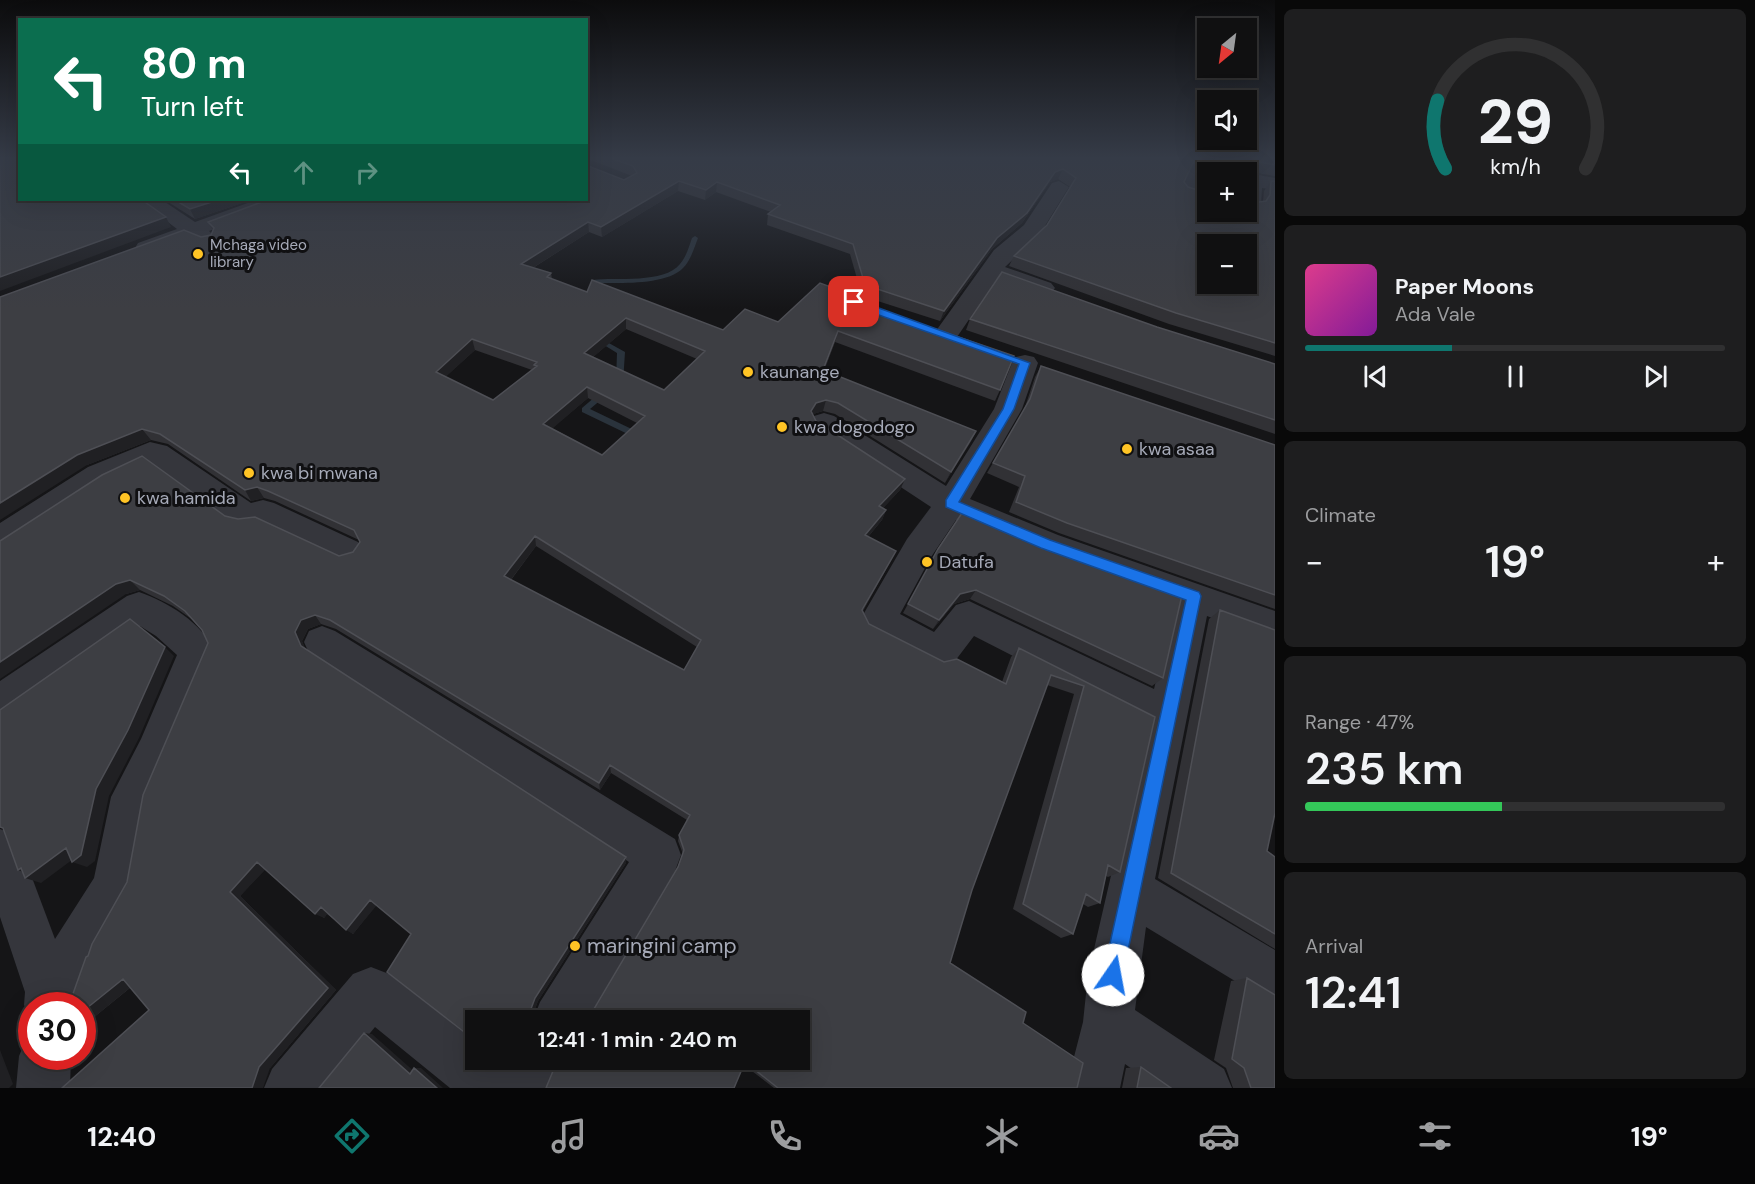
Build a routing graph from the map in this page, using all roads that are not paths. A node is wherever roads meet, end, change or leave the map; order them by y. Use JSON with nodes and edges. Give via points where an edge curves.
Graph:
{"nodes":[{"id":1,"x":159,"y":208,"type":"edge"},
{"id":2,"x":253,"y":208,"type":"edge"},
{"id":3,"x":1046,"y":208,"type":"edge"},
{"id":4,"x":192,"y":231,"type":"junction"},
{"id":5,"x":215,"y":244,"type":"edge"},
{"id":6,"x":128,"y":254,"type":"edge"},
{"id":7,"x":993,"y":271,"type":"junction"},
{"id":8,"x":1065,"y":297,"type":"edge"},
{"id":9,"x":947,"y":336,"type":"edge"},
{"id":10,"x":1025,"y":363,"type":"dead end"},
{"id":11,"x":824,"y":423,"type":"edge"},
{"id":12,"x":951,"y":504,"type":"junction"},
{"id":13,"x":0,"y":540,"type":"edge"},
{"id":14,"x":346,"y":551,"type":"edge"},
{"id":15,"x":1194,"y":596,"type":"junction"},
{"id":16,"x":1275,"y":627,"type":"edge"},
{"id":17,"x":322,"y":642,"type":"dead end"},
{"id":18,"x":0,"y":704,"type":"edge"},
{"id":19,"x":1168,"y":715,"type":"junction"},
{"id":20,"x":0,"y":851,"type":"edge"},
{"id":21,"x":1131,"y":891,"type":"junction"},
{"id":22,"x":1275,"y":978,"type":"edge"},
{"id":23,"x":48,"y":992,"type":"edge"},
{"id":24,"x":54,"y":992,"type":"edge"},
{"id":25,"x":564,"y":1010,"type":"edge"},
{"id":26,"x":1108,"y":1022,"type":"junction"},
{"id":27,"x":44,"y":1070,"type":"edge"},
{"id":28,"x":527,"y":1070,"type":"edge"},
{"id":29,"x":43,"y":1088,"type":"edge"},
{"id":30,"x":291,"y":1088,"type":"edge"},
{"id":31,"x":492,"y":1088,"type":"edge"},
{"id":32,"x":516,"y":1088,"type":"edge"},
{"id":33,"x":1093,"y":1088,"type":"edge"},
{"id":34,"x":1205,"y":1088,"type":"edge"}],
"edges":[{"from":1,"to":4,"type":"street"},
{"from":2,"to":4,"type":"street"},
{"from":3,"to":7,"type":"street","via":[[1032,229],[1007,248]]},
{"from":4,"to":5,"type":"street"},
{"from":4,"to":6,"type":"street"},
{"from":7,"to":8,"type":"street"},
{"from":7,"to":9,"type":"street"},
{"from":10,"to":12,"type":"street","via":[[1008,409]]},
{"from":11,"to":12,"type":"street"},
{"from":12,"to":15,"type":"street","via":[[1046,544]]},
{"from":12,"to":19,"type":"street","via":[[919,548],[878,620],[939,653],[969,616]]},
{"from":13,"to":14,"type":"street","via":[[99,475],[150,452],[157,453],[245,515],[263,512]]},
{"from":15,"to":16,"type":"street"},
{"from":15,"to":19,"type":"street"},
{"from":17,"to":25,"type":"street","via":[[659,855]]},
{"from":18,"to":24,"type":"street","via":[[139,607],[169,625],[197,651],[132,797],[115,886]]},
{"from":19,"to":21,"type":"street"},
{"from":20,"to":23,"type":"street"},
{"from":21,"to":22,"type":"street"},
{"from":21,"to":26,"type":"street","via":[[1113,975]]},
{"from":26,"to":33,"type":"street"},
{"from":26,"to":34,"type":"street"},
{"from":27,"to":29,"type":"street"},
{"from":28,"to":32,"type":"street"},
{"from":30,"to":31,"type":"street","via":[[371,992]]}]}
